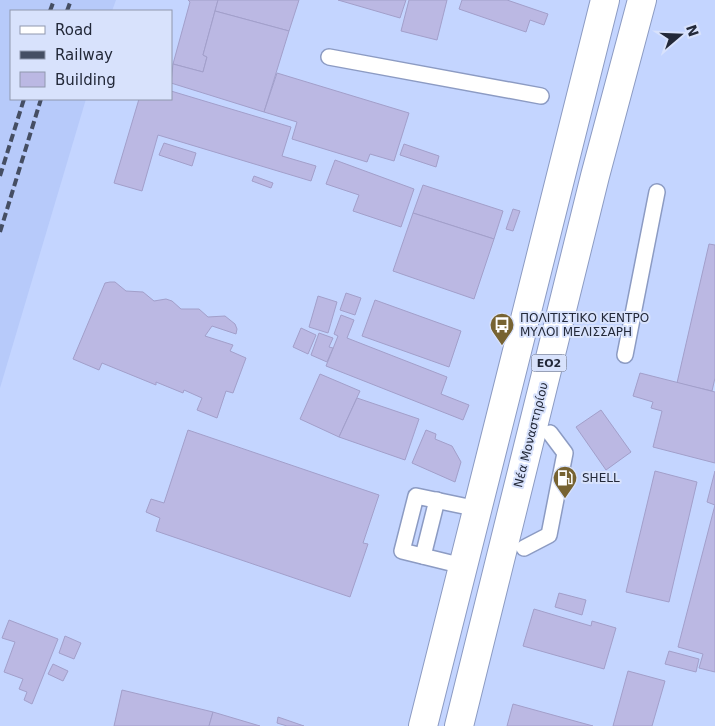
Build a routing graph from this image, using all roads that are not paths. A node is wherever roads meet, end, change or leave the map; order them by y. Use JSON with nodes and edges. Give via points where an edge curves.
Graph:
{"nodes":[{"id":1,"x":605,"y":0,"type":"edge"},
{"id":2,"x":642,"y":0,"type":"edge"},
{"id":3,"x":329,"y":57,"type":"dead end"},
{"id":4,"x":541,"y":96,"type":"dead end"},
{"id":5,"x":657,"y":192,"type":"dead end"},
{"id":6,"x":626,"y":355,"type":"dead end"},
{"id":7,"x":550,"y":433,"type":"dead end"},
{"id":8,"x":437,"y":500,"type":"junction"},
{"id":9,"x":478,"y":509,"type":"junction"},
{"id":10,"x":524,"y":548,"type":"dead end"},
{"id":11,"x":423,"y":556,"type":"junction"},
{"id":12,"x":464,"y":566,"type":"junction"},
{"id":13,"x":423,"y":726,"type":"edge"},
{"id":14,"x":459,"y":726,"type":"edge"}],
"edges":[{"from":1,"to":9,"type":"main road","number":"ΕΟ2"},
{"from":2,"to":14,"type":"main road","name":"Νέα Μοναστηρίου","number":"ΕΟ2","via":[[590,195]]},
{"from":3,"to":4,"type":"lane"},
{"from":5,"to":6,"type":"lane"},
{"from":7,"to":10,"type":"lane","via":[[564,453],[549,535]]},
{"from":8,"to":9,"type":"lane"},
{"from":8,"to":11,"type":"lane"},
{"from":8,"to":11,"type":"lane","via":[[416,496],[406,533],[402,551]]},
{"from":9,"to":12,"type":"main road","number":"ΕΟ2"},
{"from":11,"to":12,"type":"lane"},
{"from":12,"to":13,"type":"main road","number":"ΕΟ2"}]}
